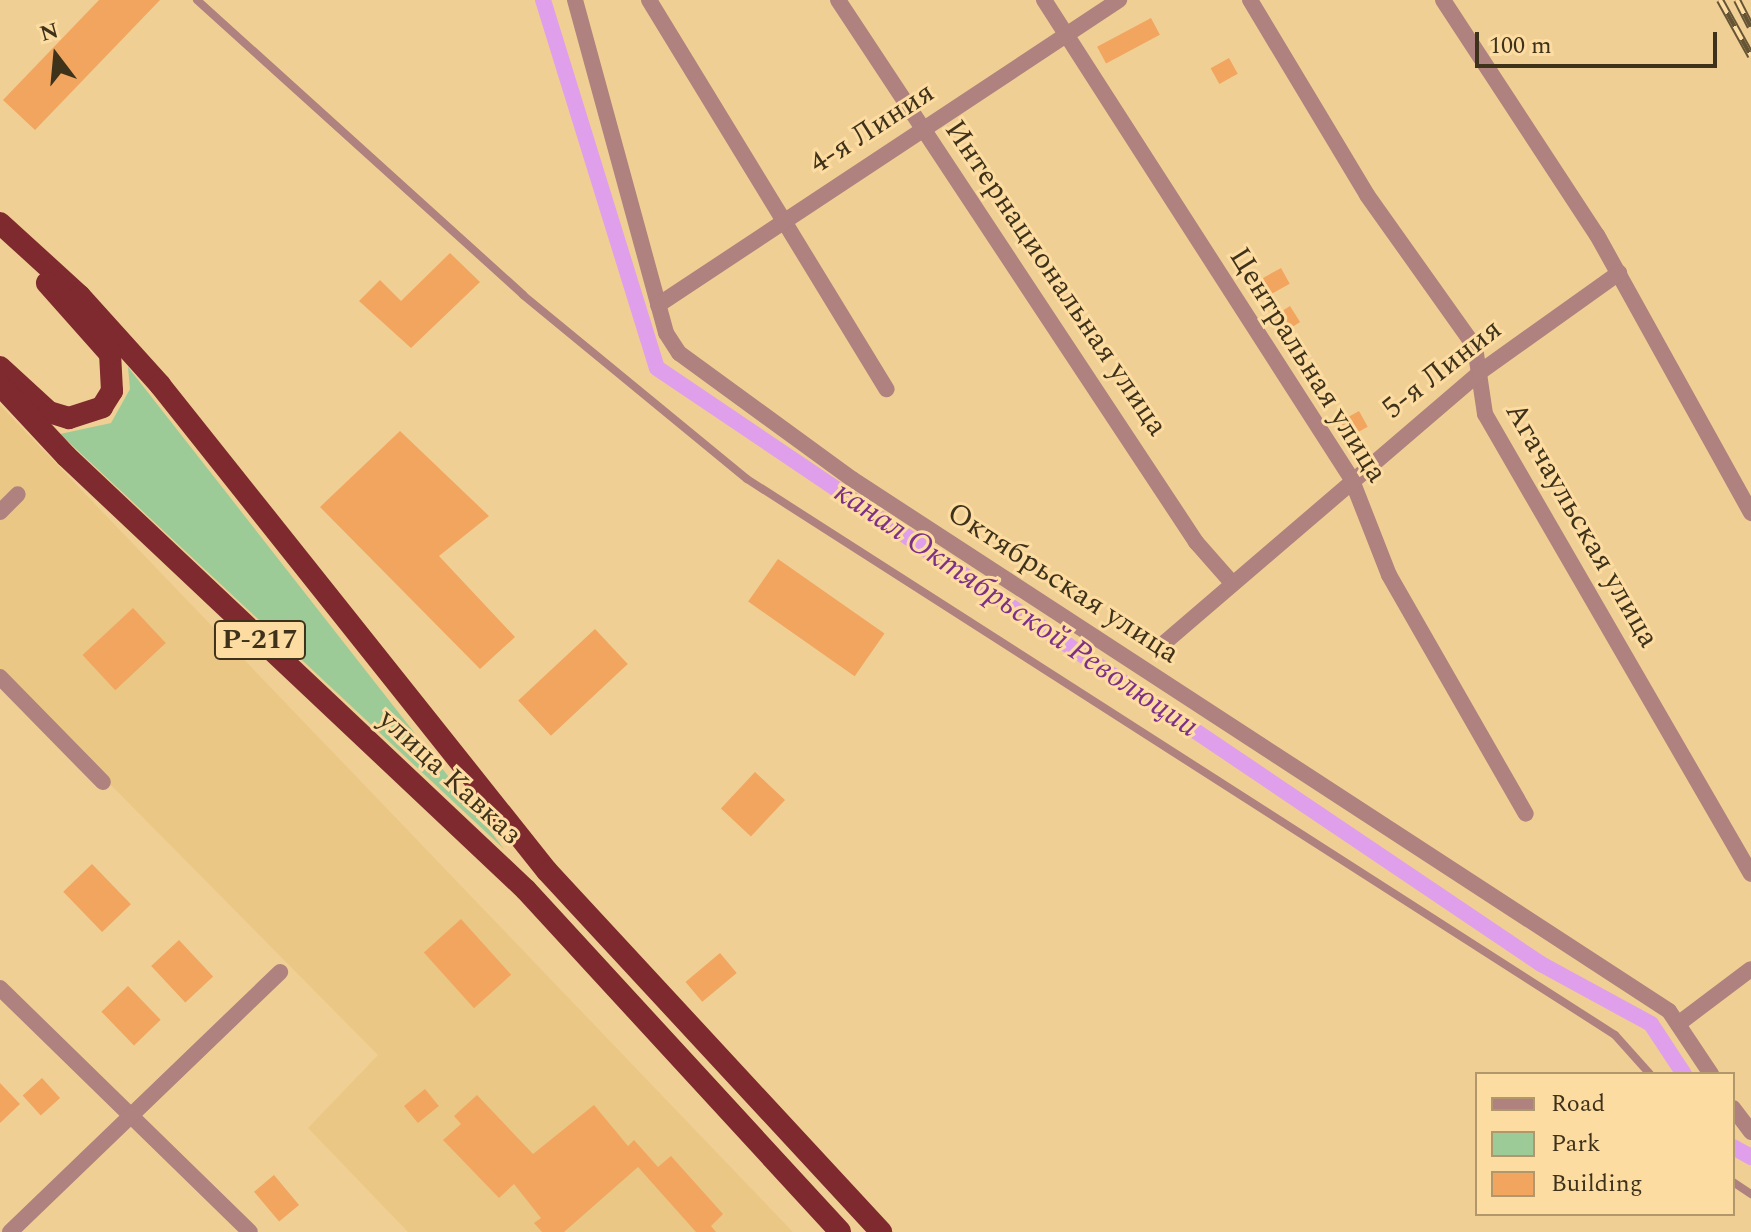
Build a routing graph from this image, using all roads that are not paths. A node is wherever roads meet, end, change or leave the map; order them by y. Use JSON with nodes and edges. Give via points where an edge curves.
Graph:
{"nodes":[{"id":1,"x":197,"y":0,"type":"edge"},
{"id":2,"x":575,"y":0,"type":"edge"},
{"id":3,"x":649,"y":0,"type":"edge"},
{"id":4,"x":838,"y":0,"type":"edge"},
{"id":5,"x":1044,"y":0,"type":"edge"},
{"id":6,"x":1119,"y":0,"type":"edge"},
{"id":7,"x":1250,"y":0,"type":"edge"},
{"id":8,"x":1443,"y":0,"type":"edge"},
{"id":9,"x":1065,"y":36,"type":"junction"},
{"id":10,"x":920,"y":129,"type":"junction"},
{"id":11,"x":781,"y":221,"type":"junction"},
{"id":12,"x":0,"y":223,"type":"edge"},
{"id":13,"x":0,"y":230,"type":"edge"},
{"id":14,"x":1619,"y":273,"type":"junction"},
{"id":15,"x":658,"y":305,"type":"junction"},
{"id":16,"x":0,"y":367,"type":"edge"},
{"id":17,"x":1480,"y":372,"type":"junction"},
{"id":18,"x":0,"y":385,"type":"edge"},
{"id":19,"x":886,"y":389,"type":"dead end"},
{"id":20,"x":1351,"y":478,"type":"junction"},
{"id":21,"x":18,"y":494,"type":"dead end"},
{"id":22,"x":0,"y":512,"type":"edge"},
{"id":23,"x":1751,"y":513,"type":"edge"},
{"id":24,"x":1232,"y":583,"type":"junction"},
{"id":25,"x":1163,"y":644,"type":"dead end"},
{"id":26,"x":0,"y":677,"type":"edge"},
{"id":27,"x":103,"y":782,"type":"dead end"},
{"id":28,"x":1526,"y":814,"type":"dead end"},
{"id":29,"x":1751,"y":874,"type":"edge"},
{"id":30,"x":1751,"y":969,"type":"edge"},
{"id":31,"x":280,"y":972,"type":"dead end"},
{"id":32,"x":0,"y":988,"type":"edge"},
{"id":33,"x":1678,"y":1024,"type":"junction"},
{"id":34,"x":1648,"y":1072,"type":"edge"},
{"id":35,"x":1710,"y":1072,"type":"edge"},
{"id":36,"x":1735,"y":1111,"type":"edge"},
{"id":37,"x":131,"y":1114,"type":"junction"},
{"id":38,"x":1751,"y":1132,"type":"edge"},
{"id":39,"x":10,"y":1232,"type":"edge"},
{"id":40,"x":250,"y":1232,"type":"edge"},
{"id":41,"x":840,"y":1232,"type":"edge"},
{"id":42,"x":881,"y":1232,"type":"edge"}],
"edges":[{"from":1,"to":34,"type":"lane","via":[[523,295],[747,479],[1615,1035]]},
{"from":2,"to":15,"type":"street","name":"Октябрьская улица"},
{"from":3,"to":11,"type":"street"},
{"from":4,"to":10,"type":"street","name":"Интернациональная улица"},
{"from":5,"to":9,"type":"street","name":"Центральная улица"},
{"from":6,"to":9,"type":"street","name":"4-я Линия"},
{"from":7,"to":17,"type":"street","name":"Агачаульская улица","via":[[1375,207],[1463,326]]},
{"from":8,"to":14,"type":"street"},
{"from":9,"to":10,"type":"street","name":"4-я Линия"},
{"from":9,"to":20,"type":"street","name":"Центральная улица"},
{"from":10,"to":11,"type":"street","name":"4-я Линия"},
{"from":10,"to":24,"type":"street","name":"Интернациональная улица","via":[[1161,480],[1196,542]]},
{"from":11,"to":15,"type":"street","name":"4-я Линия"},
{"from":11,"to":19,"type":"street"},
{"from":12,"to":42,"type":"highway","name":"улица Кавказ","via":[[80,296],[160,385],[547,871]]},
{"from":13,"to":16,"type":"highway","via":[[110,354],[115,372],[102,407],[69,418],[49,412]]},
{"from":14,"to":17,"type":"street","name":"5-я Линия"},
{"from":14,"to":23,"type":"street"},
{"from":15,"to":33,"type":"street","name":"Октябрьская улица","via":[[679,353],[852,479],[1669,1011]]},
{"from":17,"to":20,"type":"street","name":"5-я Линия"},
{"from":17,"to":29,"type":"street","name":"Агачаульская улица","via":[[1478,397],[1485,414]]},
{"from":18,"to":41,"type":"highway","name":"улица Кавказ","number":"Р-217","via":[[78,467],[526,890]]},
{"from":20,"to":24,"type":"street","name":"5-я Линия"},
{"from":20,"to":28,"type":"street","name":"Центральная улица","via":[[1389,575]]},
{"from":21,"to":22,"type":"street"},
{"from":24,"to":25,"type":"street","name":"5-я Линия"},
{"from":26,"to":27,"type":"street"},
{"from":30,"to":33,"type":"street"},
{"from":31,"to":37,"type":"street"},
{"from":32,"to":37,"type":"street"},
{"from":33,"to":35,"type":"street","name":"Октябрьская улица"},
{"from":36,"to":38,"type":"street"},
{"from":37,"to":39,"type":"street"},
{"from":37,"to":40,"type":"street"}]}
